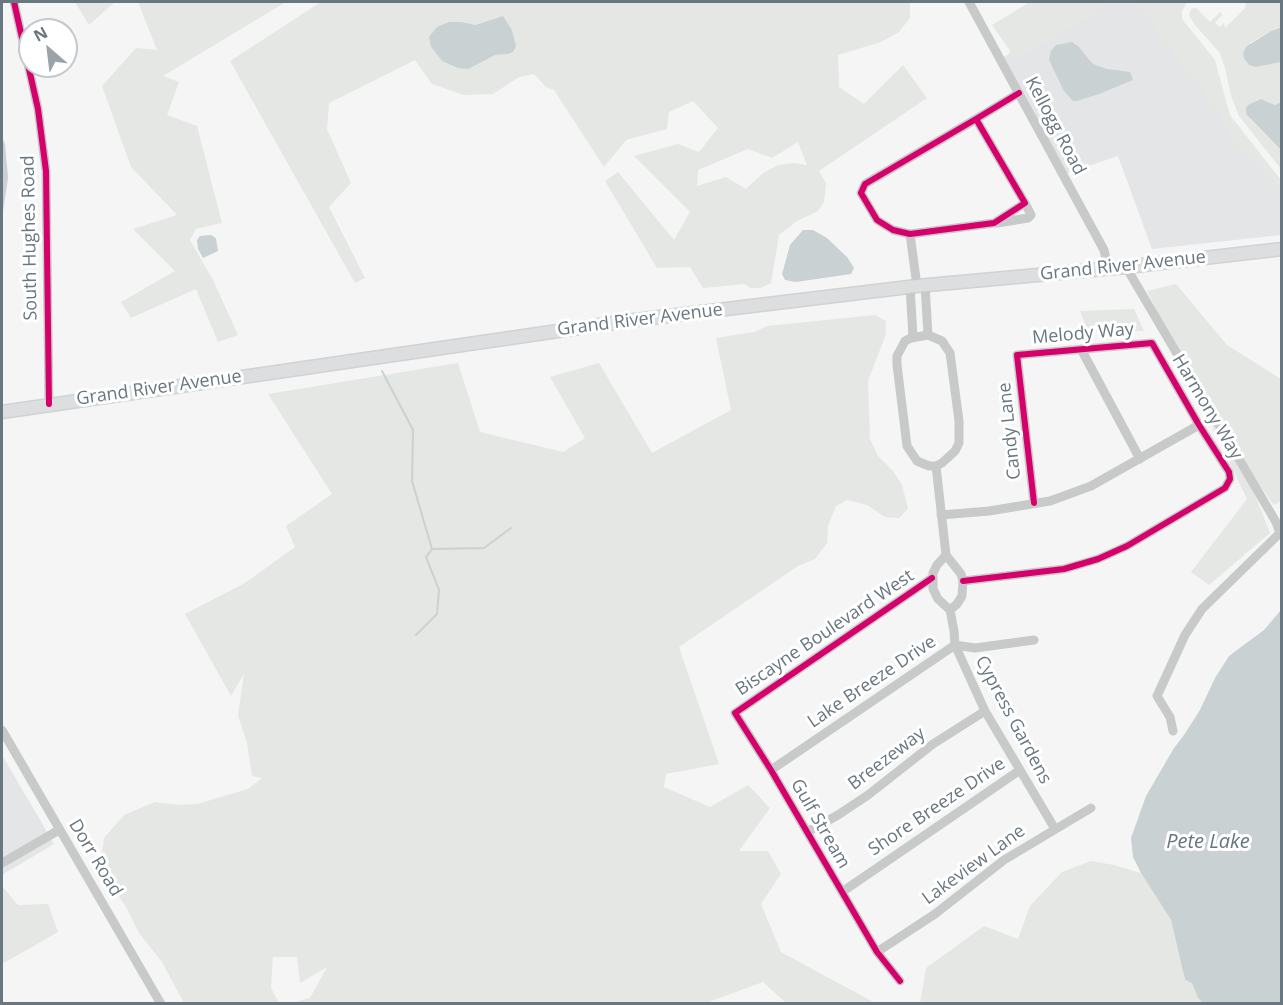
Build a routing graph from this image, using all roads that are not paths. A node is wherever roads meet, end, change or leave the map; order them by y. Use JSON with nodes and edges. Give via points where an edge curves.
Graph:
{"nodes":[{"id":1,"x":14,"y":2,"type":"edge"},
{"id":2,"x":969,"y":2,"type":"edge"},
{"id":3,"x":1019,"y":93,"type":"junction"},
{"id":4,"x":976,"y":119,"type":"junction"},
{"id":5,"x":1025,"y":203,"type":"junction"},
{"id":6,"x":994,"y":223,"type":"junction"},
{"id":7,"x":910,"y":234,"type":"junction"},
{"id":8,"x":1281,"y":249,"type":"edge"},
{"id":9,"x":1126,"y":267,"type":"junction"},
{"id":10,"x":1108,"y":268,"type":"junction"},
{"id":11,"x":917,"y":286,"type":"junction"},
{"id":12,"x":928,"y":335,"type":"junction"},
{"id":13,"x":914,"y":337,"type":"junction"},
{"id":14,"x":1152,"y":343,"type":"joint"},
{"id":15,"x":1081,"y":349,"type":"junction"},
{"id":16,"x":1017,"y":355,"type":"joint"},
{"id":17,"x":49,"y":404,"type":"junction"},
{"id":18,"x":2,"y":412,"type":"edge"},
{"id":19,"x":1199,"y":425,"type":"junction"},
{"id":20,"x":1140,"y":459,"type":"junction"},
{"id":21,"x":936,"y":466,"type":"junction"},
{"id":22,"x":1034,"y":503,"type":"junction"},
{"id":23,"x":941,"y":515,"type":"junction"},
{"id":24,"x":946,"y":555,"type":"junction"},
{"id":25,"x":932,"y":578,"type":"junction"},
{"id":26,"x":963,"y":581,"type":"junction"},
{"id":27,"x":950,"y":610,"type":"junction"},
{"id":28,"x":1034,"y":640,"type":"dead end"},
{"id":29,"x":955,"y":645,"type":"junction"},
{"id":30,"x":985,"y":711,"type":"junction"},
{"id":31,"x":735,"y":713,"type":"joint"},
{"id":32,"x":2,"y":730,"type":"edge"},
{"id":33,"x":1173,"y":731,"type":"dead end"},
{"id":34,"x":1020,"y":770,"type":"junction"},
{"id":35,"x":771,"y":771,"type":"junction"},
{"id":36,"x":1091,"y":808,"type":"dead end"},
{"id":37,"x":1055,"y":829,"type":"junction"},
{"id":38,"x":59,"y":830,"type":"junction"},
{"id":39,"x":807,"y":832,"type":"junction"},
{"id":40,"x":2,"y":863,"type":"edge"},
{"id":41,"x":842,"y":892,"type":"junction"},
{"id":42,"x":877,"y":951,"type":"junction"},
{"id":43,"x":900,"y":981,"type":"dead end"},
{"id":44,"x":161,"y":1004,"type":"edge"}],
"edges":[{"from":1,"to":17,"type":"street","name":"South Hughes Road","via":[[38,109],[46,171]]},
{"from":2,"to":3,"type":"street","name":"Kellogg Road"},
{"from":3,"to":4,"type":"street"},
{"from":3,"to":10,"type":"street","name":"Kellogg Road","via":[[1104,250]]},
{"from":4,"to":5,"type":"street"},
{"from":4,"to":7,"type":"street","via":[[865,184],[861,193],[877,220],[892,230]]},
{"from":5,"to":6,"type":"street"},
{"from":5,"to":6,"type":"street","via":[[1031,215],[1028,218]]},
{"from":6,"to":7,"type":"street"},
{"from":7,"to":11,"type":"street"},
{"from":8,"to":9,"type":"main road","name":"Grand River Avenue"},
{"from":9,"to":10,"type":"main road","name":"Grand River Avenue"},
{"from":9,"to":33,"type":"street","via":[[1280,533],[1202,609],[1185,635],[1157,696],[1170,717]]},
{"from":10,"to":11,"type":"main road","name":"Grand River Avenue"},
{"from":11,"to":12,"type":"street"},
{"from":11,"to":13,"type":"street"},
{"from":11,"to":17,"type":"main road","name":"Grand River Avenue","via":[[546,332]]},
{"from":12,"to":13,"type":"street"},
{"from":12,"to":21,"type":"street","via":[[942,341],[950,353],[958,421],[956,451]]},
{"from":13,"to":21,"type":"street","via":[[901,346],[897,356],[907,446],[917,461]]},
{"from":14,"to":15,"type":"street","name":"Melody Way"},
{"from":14,"to":19,"type":"street","name":"Harmony Way"},
{"from":15,"to":16,"type":"street","name":"Melody Way"},
{"from":15,"to":20,"type":"street"},
{"from":16,"to":22,"type":"street","name":"Candy Lane"},
{"from":17,"to":18,"type":"main road","name":"Grand River Avenue"},
{"from":19,"to":20,"type":"street"},
{"from":19,"to":26,"type":"street","name":"Harmony Way","via":[[1229,472],[1226,488],[1098,559],[1064,569]]},
{"from":20,"to":22,"type":"street","via":[[1092,486]]},
{"from":21,"to":23,"type":"street"},
{"from":22,"to":23,"type":"street"},
{"from":23,"to":24,"type":"street"},
{"from":24,"to":25,"type":"street"},
{"from":24,"to":26,"type":"street"},
{"from":25,"to":27,"type":"street","name":"Cypress Gardens","via":[[938,598]]},
{"from":25,"to":31,"type":"street","name":"Biscayne Boulevard West"},
{"from":26,"to":27,"type":"street","via":[[962,596]]},
{"from":27,"to":29,"type":"street","name":"Cypress Gardens"},
{"from":28,"to":29,"type":"street","name":"Lake Breeze Drive","via":[[975,648]]},
{"from":29,"to":30,"type":"street","name":"Cypress Gardens"},
{"from":29,"to":35,"type":"street","name":"Lake Breeze Drive"},
{"from":30,"to":34,"type":"street","name":"Cypress Gardens"},
{"from":30,"to":39,"type":"street","name":"Breezeway","via":[[933,744],[868,795]]},
{"from":31,"to":35,"type":"street","name":"Gulf Stream"},
{"from":32,"to":38,"type":"street","name":"Dorr Road"},
{"from":34,"to":37,"type":"street","name":"Cypress Gardens"},
{"from":34,"to":41,"type":"street","name":"Shore Breeze Drive"},
{"from":35,"to":39,"type":"street","name":"Gulf Stream"},
{"from":36,"to":37,"type":"street","name":"Lakeview Lane"},
{"from":37,"to":42,"type":"street","name":"Lakeview Lane","via":[[1004,860],[934,914]]},
{"from":38,"to":40,"type":"street"},
{"from":38,"to":44,"type":"street","name":"Dorr Road"},
{"from":39,"to":41,"type":"street","name":"Gulf Stream"},
{"from":41,"to":42,"type":"street","name":"Gulf Stream"},
{"from":42,"to":43,"type":"street","name":"Gulf Stream"}]}
